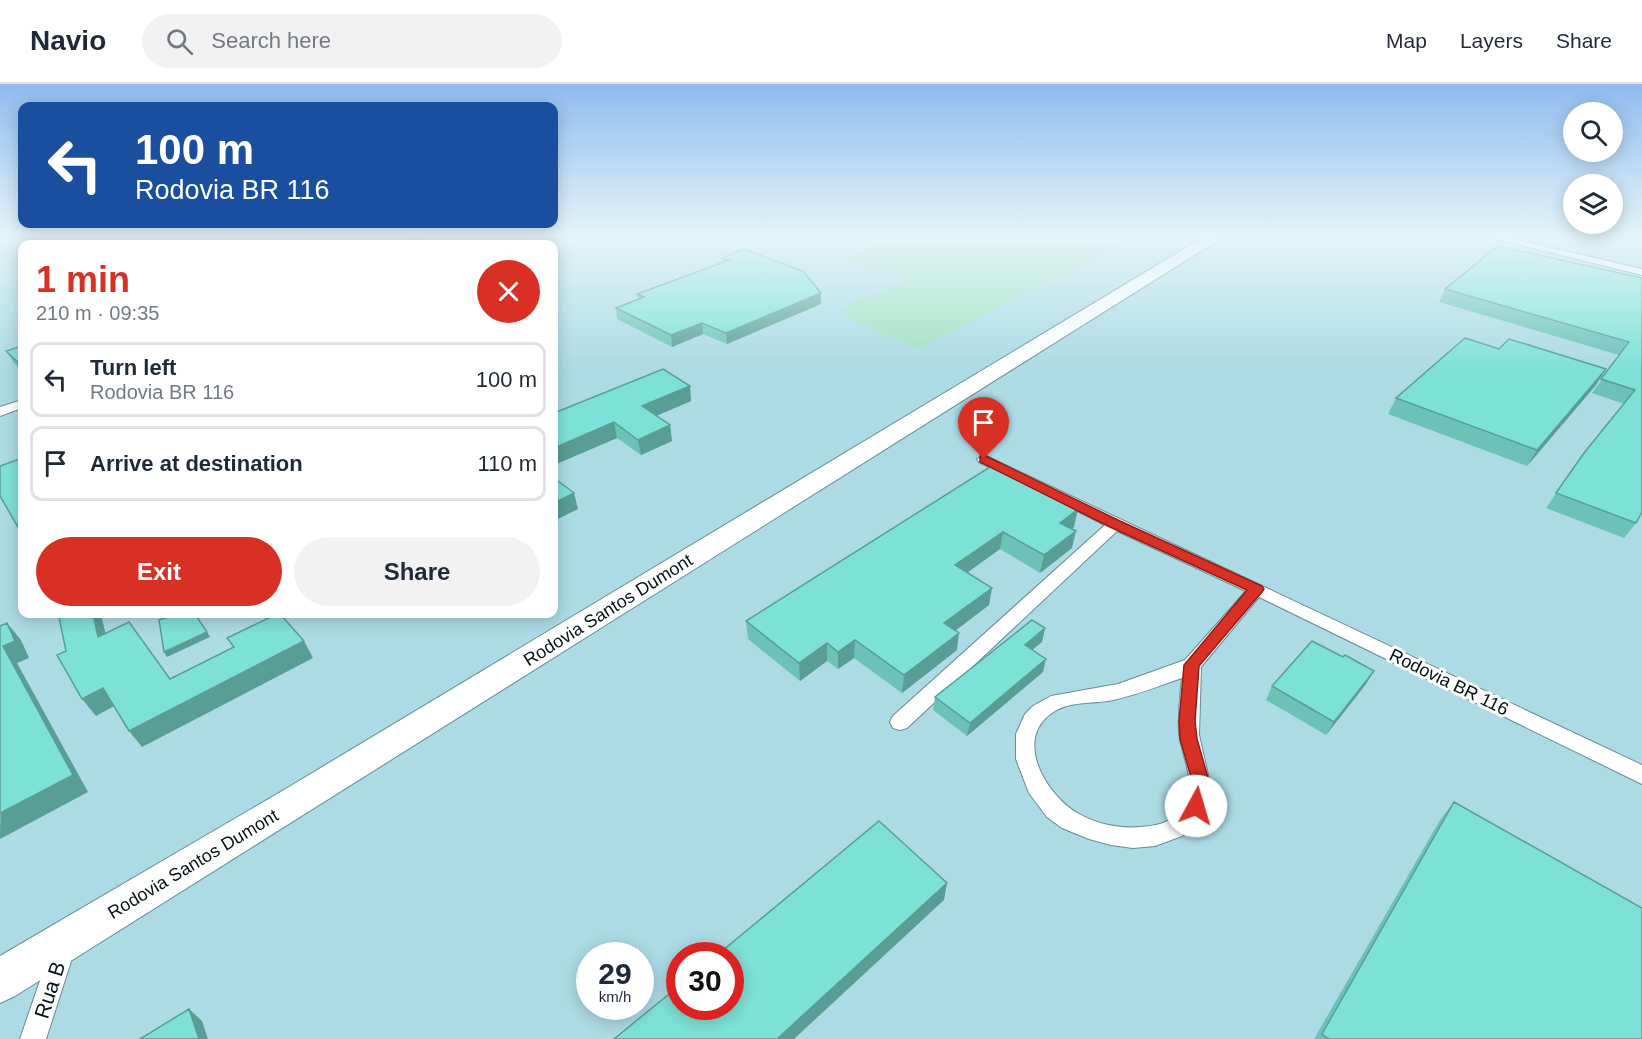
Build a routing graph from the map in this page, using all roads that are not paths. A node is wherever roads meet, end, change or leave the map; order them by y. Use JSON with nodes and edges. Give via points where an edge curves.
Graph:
{"nodes":[{"id":1,"x":1142,"y":282,"type":"edge"},
{"id":2,"x":18,"y":405,"type":"edge"},
{"id":3,"x":0,"y":412,"type":"edge"},
{"id":4,"x":984,"y":459,"type":"dead end"},
{"id":5,"x":1115,"y":524,"type":"junction"},
{"id":6,"x":1257,"y":589,"type":"junction"},
{"id":7,"x":1191,"y":665,"type":"junction"},
{"id":8,"x":900,"y":722,"type":"dead end"},
{"id":9,"x":1642,"y":775,"type":"edge"},
{"id":10,"x":66,"y":941,"type":"junction"},
{"id":11,"x":0,"y":981,"type":"edge"},
{"id":12,"x":33,"y":1039,"type":"edge"}],
"edges":[{"from":1,"to":10,"type":"highway","name":"Rodovia Santos Dumont"},
{"from":2,"to":3,"type":"street"},
{"from":4,"to":5,"type":"street","name":"Rodovia BR 116"},
{"from":5,"to":6,"type":"street","name":"Rodovia BR 116"},
{"from":5,"to":8,"type":"street"},
{"from":6,"to":7,"type":"street"},
{"from":6,"to":9,"type":"street","name":"Rodovia BR 116"},
{"from":7,"to":7,"type":"street","via":[[1124,690],[1064,698],[1034,718],[1026,733],[1028,769],[1055,810],[1093,832],[1126,837],[1165,834],[1190,816],[1201,789],[1187,721]]},
{"from":10,"to":11,"type":"highway","name":"Rodovia Santos Dumont"},
{"from":10,"to":12,"type":"street","name":"Rua B"}]}
